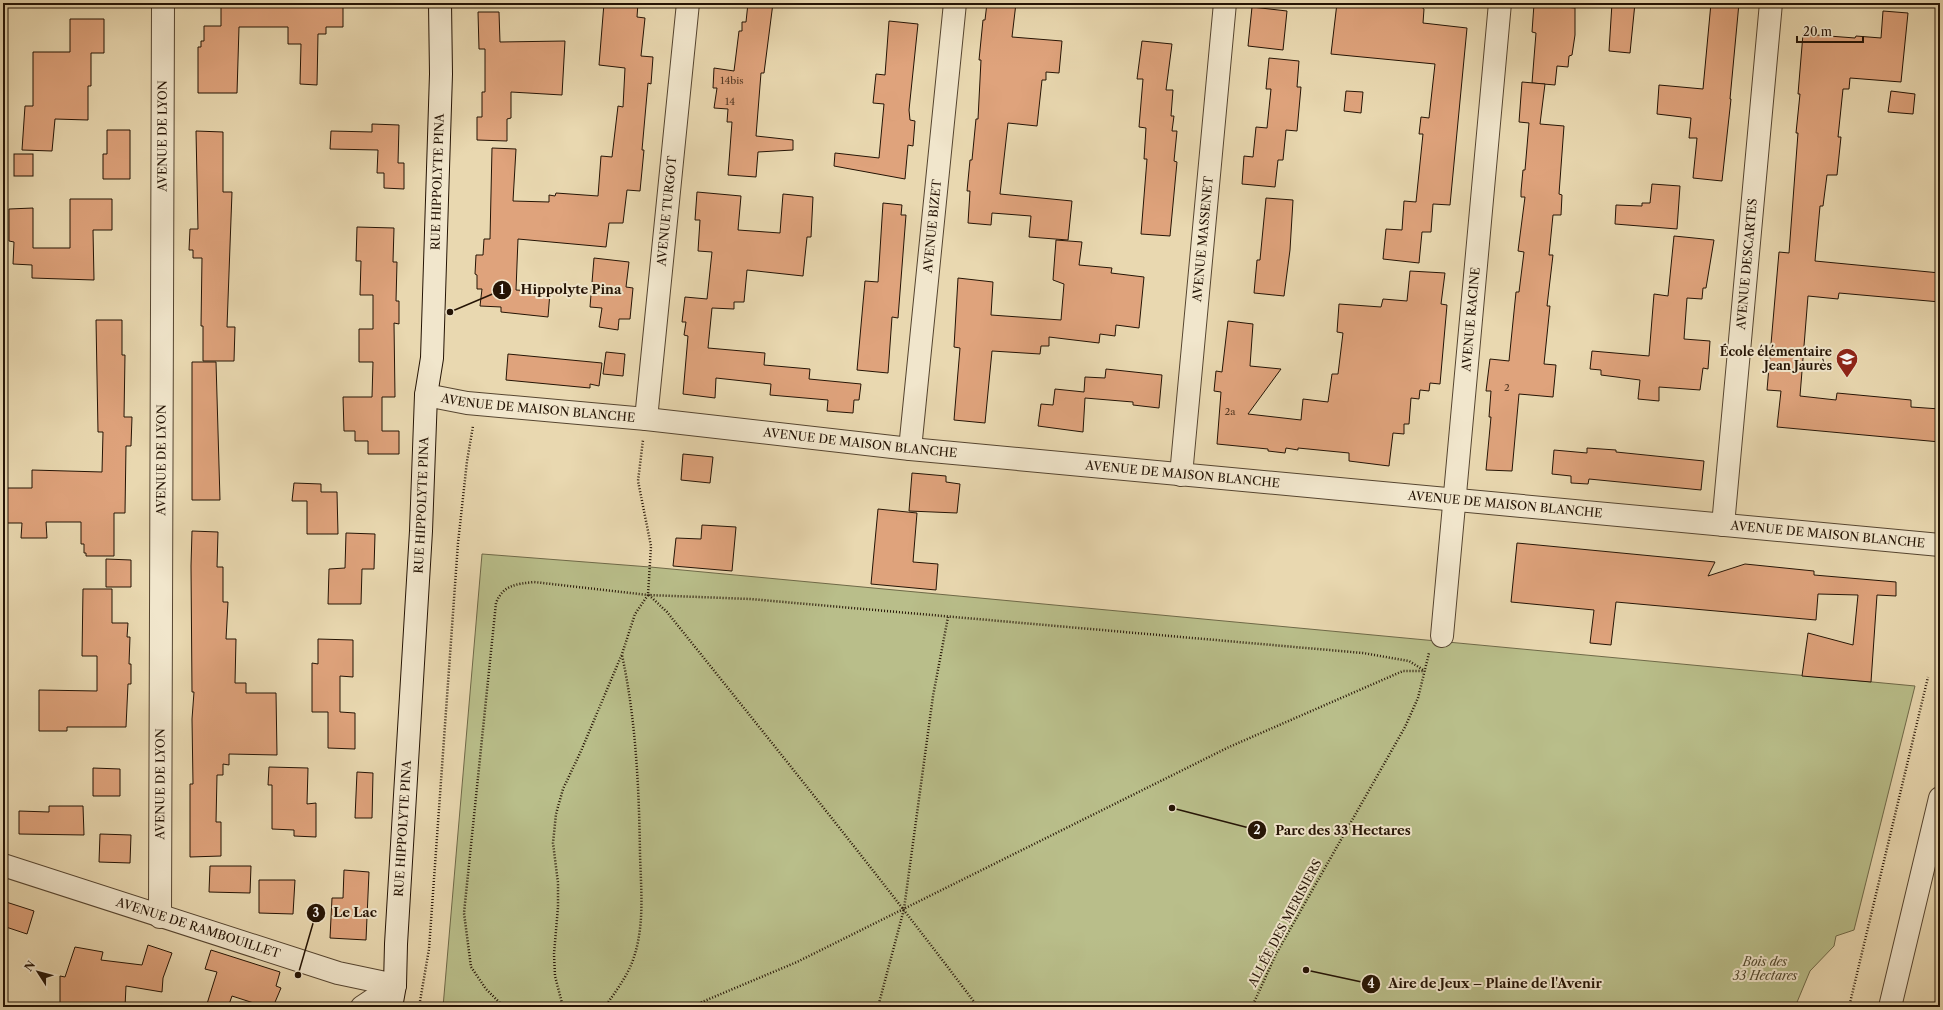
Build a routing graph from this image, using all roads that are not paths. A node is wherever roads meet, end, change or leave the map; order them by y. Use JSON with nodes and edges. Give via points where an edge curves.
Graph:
{"nodes":[{"id":1,"x":163,"y":3,"type":"edge"},
{"id":2,"x":440,"y":3,"type":"edge"},
{"id":3,"x":688,"y":3,"type":"edge"},
{"id":4,"x":955,"y":3,"type":"edge"},
{"id":5,"x":1226,"y":3,"type":"edge"},
{"id":6,"x":1500,"y":3,"type":"edge"},
{"id":7,"x":1771,"y":3,"type":"edge"},
{"id":8,"x":426,"y":395,"type":"junction"},
{"id":9,"x":646,"y":419,"type":"junction"},
{"id":10,"x":910,"y":449,"type":"junction"},
{"id":11,"x":1181,"y":476,"type":"junction"},
{"id":12,"x":1455,"y":499,"type":"junction"},
{"id":13,"x":1723,"y":525,"type":"junction"},
{"id":14,"x":1940,"y":545,"type":"edge"},
{"id":15,"x":1442,"y":636,"type":"road end"},
{"id":16,"x":1940,"y":798,"type":"edge"},
{"id":17,"x":3,"y":865,"type":"edge"},
{"id":18,"x":160,"y":916,"type":"junction"},
{"id":19,"x":395,"y":985,"type":"junction"},
{"id":20,"x":362,"y":1007,"type":"edge"},
{"id":21,"x":391,"y":1007,"type":"edge"},
{"id":22,"x":1890,"y":1007,"type":"edge"}],
"edges":[{"from":1,"to":18,"type":"street","name":"AVENUE DE LYON"},
{"from":2,"to":8,"type":"street","name":"RUE HIPPOLYTE PINA","via":[[441,74],[432,358]]},
{"from":3,"to":9,"type":"street","name":"AVENUE TURGOT"},
{"from":4,"to":10,"type":"street","name":"AVENUE BIZET"},
{"from":5,"to":11,"type":"street","name":"AVENUE MASSENET"},
{"from":6,"to":12,"type":"street","name":"AVENUE RACINE"},
{"from":7,"to":13,"type":"street","name":"AVENUE DESCARTES"},
{"from":8,"to":9,"type":"street","name":"AVENUE DE MAISON BLANCHE","via":[[467,403]]},
{"from":8,"to":19,"type":"street","name":"RUE HIPPOLYTE PINA","via":[[422,531]]},
{"from":9,"to":10,"type":"street","name":"AVENUE DE MAISON BLANCHE"},
{"from":10,"to":11,"type":"street","name":"AVENUE DE MAISON BLANCHE"},
{"from":11,"to":12,"type":"street","name":"AVENUE DE MAISON BLANCHE"},
{"from":12,"to":13,"type":"street","name":"AVENUE DE MAISON BLANCHE"},
{"from":12,"to":15,"type":"street","name":"AVENUE RACINE"},
{"from":13,"to":14,"type":"street","name":"AVENUE DE MAISON BLANCHE"},
{"from":16,"to":22,"type":"street"},
{"from":17,"to":18,"type":"street","name":"AVENUE DE RAMBOUILLET"},
{"from":18,"to":19,"type":"street","name":"AVENUE DE RAMBOUILLET","via":[[338,973]]},
{"from":19,"to":20,"type":"street"},
{"from":19,"to":21,"type":"street","name":"RUE HIPPOLYTE PINA"}]}
